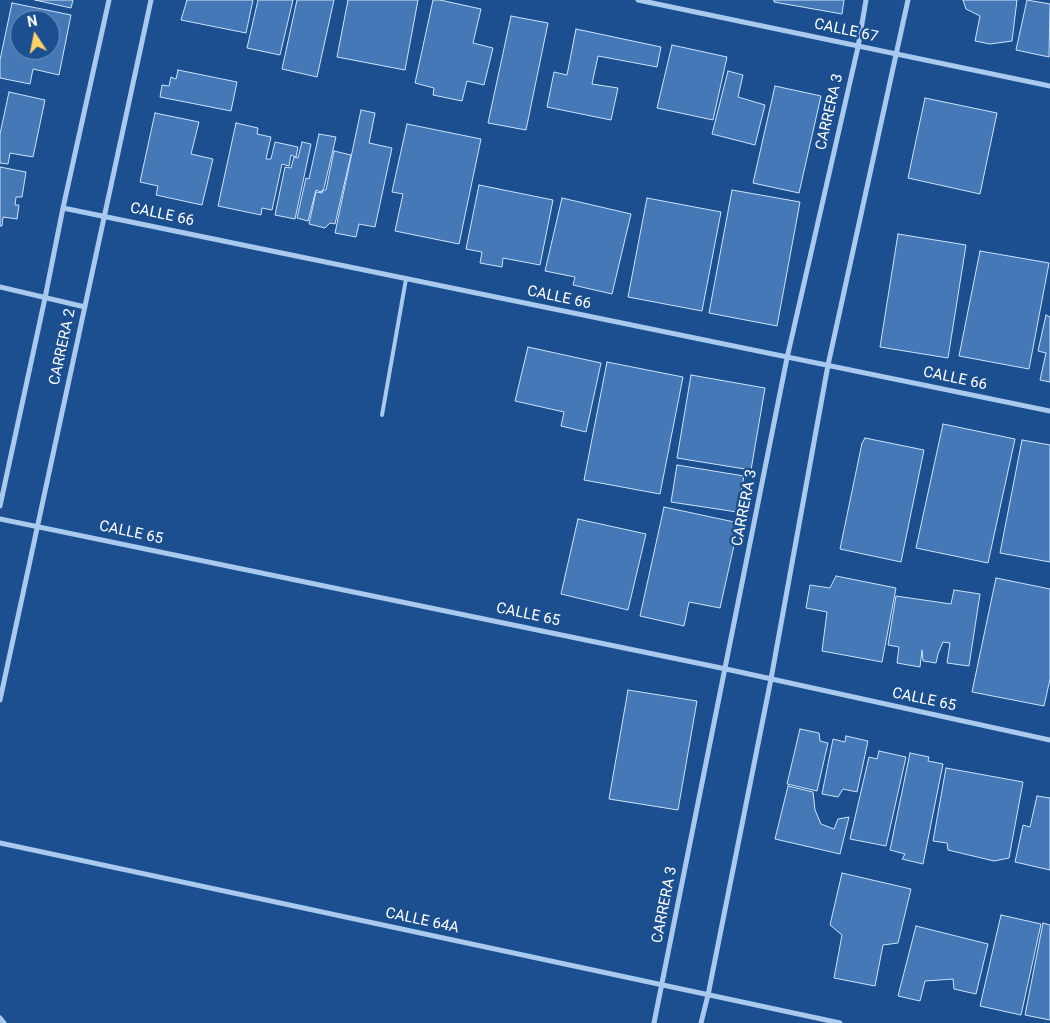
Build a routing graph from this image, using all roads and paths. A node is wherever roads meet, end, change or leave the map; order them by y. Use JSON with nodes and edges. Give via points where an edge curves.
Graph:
{"nodes":[{"id":1,"x":109,"y":0,"type":"edge"},
{"id":2,"x":151,"y":0,"type":"edge"},
{"id":3,"x":638,"y":0,"type":"edge"},
{"id":4,"x":866,"y":0,"type":"edge"},
{"id":5,"x":908,"y":0,"type":"edge"},
{"id":6,"x":858,"y":47,"type":"junction"},
{"id":7,"x":897,"y":54,"type":"junction"},
{"id":8,"x":1050,"y":86,"type":"edge"},
{"id":9,"x":62,"y":208,"type":"junction"},
{"id":10,"x":104,"y":216,"type":"junction"},
{"id":11,"x":406,"y":279,"type":"junction"},
{"id":12,"x":0,"y":288,"type":"edge"},
{"id":13,"x":45,"y":298,"type":"junction"},
{"id":14,"x":85,"y":307,"type":"junction"},
{"id":15,"x":787,"y":358,"type":"junction"},
{"id":16,"x":828,"y":366,"type":"junction"},
{"id":17,"x":1050,"y":411,"type":"edge"},
{"id":18,"x":382,"y":415,"type":"dead end"},
{"id":19,"x":0,"y":506,"type":"edge"},
{"id":20,"x":0,"y":519,"type":"edge"},
{"id":21,"x":38,"y":526,"type":"junction"},
{"id":22,"x":726,"y":669,"type":"junction"},
{"id":23,"x":770,"y":679,"type":"junction"},
{"id":24,"x":0,"y":700,"type":"edge"},
{"id":25,"x":1050,"y":740,"type":"edge"},
{"id":26,"x":0,"y":843,"type":"edge"},
{"id":27,"x":662,"y":985,"type":"junction"},
{"id":28,"x":708,"y":995,"type":"junction"},
{"id":29,"x":0,"y":1018,"type":"edge"},
{"id":30,"x":4,"y":1023,"type":"edge"},
{"id":31,"x":654,"y":1023,"type":"edge"},
{"id":32,"x":701,"y":1023,"type":"edge"},
{"id":33,"x":840,"y":1023,"type":"edge"}],
"edges":[{"from":1,"to":9,"type":"street","name":"CARRERA 2"},
{"from":2,"to":10,"type":"street","name":"CARRERA 2"},
{"from":3,"to":6,"type":"street","name":"CALLE 67"},
{"from":4,"to":6,"type":"street","name":"CARRERA 3"},
{"from":5,"to":7,"type":"street"},
{"from":6,"to":7,"type":"street","name":"CALLE 67"},
{"from":6,"to":15,"type":"street","name":"CARRERA 3"},
{"from":7,"to":8,"type":"street","name":"CALLE 67"},
{"from":7,"to":16,"type":"street"},
{"from":9,"to":10,"type":"street","name":"CALLE 66"},
{"from":9,"to":13,"type":"street","name":"CARRERA 2"},
{"from":10,"to":11,"type":"street","name":"CALLE 66"},
{"from":10,"to":14,"type":"street","name":"CARRERA 2"},
{"from":11,"to":15,"type":"street","name":"CALLE 66"},
{"from":11,"to":18,"type":"lane"},
{"from":12,"to":13,"type":"street"},
{"from":13,"to":14,"type":"street"},
{"from":13,"to":19,"type":"street","name":"CARRERA 2"},
{"from":14,"to":21,"type":"street","name":"CARRERA 2"},
{"from":15,"to":16,"type":"street","name":"CALLE 66"},
{"from":15,"to":22,"type":"street","name":"CARRERA 3"},
{"from":16,"to":17,"type":"street","name":"CALLE 66"},
{"from":16,"to":23,"type":"street"},
{"from":20,"to":21,"type":"street","name":"CALLE 65"},
{"from":21,"to":22,"type":"street","name":"CALLE 65"},
{"from":21,"to":24,"type":"street","name":"CARRERA 2"},
{"from":22,"to":23,"type":"street","name":"CALLE 65"},
{"from":22,"to":27,"type":"street","name":"CARRERA 3"},
{"from":23,"to":25,"type":"street","name":"CALLE 65"},
{"from":23,"to":28,"type":"street"},
{"from":26,"to":27,"type":"street","name":"CALLE 64A"},
{"from":27,"to":28,"type":"street","name":"CALLE 64A"},
{"from":27,"to":31,"type":"street","name":"CARRERA 3"},
{"from":28,"to":32,"type":"street"},
{"from":28,"to":33,"type":"street","name":"CALLE 64A"},
{"from":29,"to":30,"type":"street"}]}
